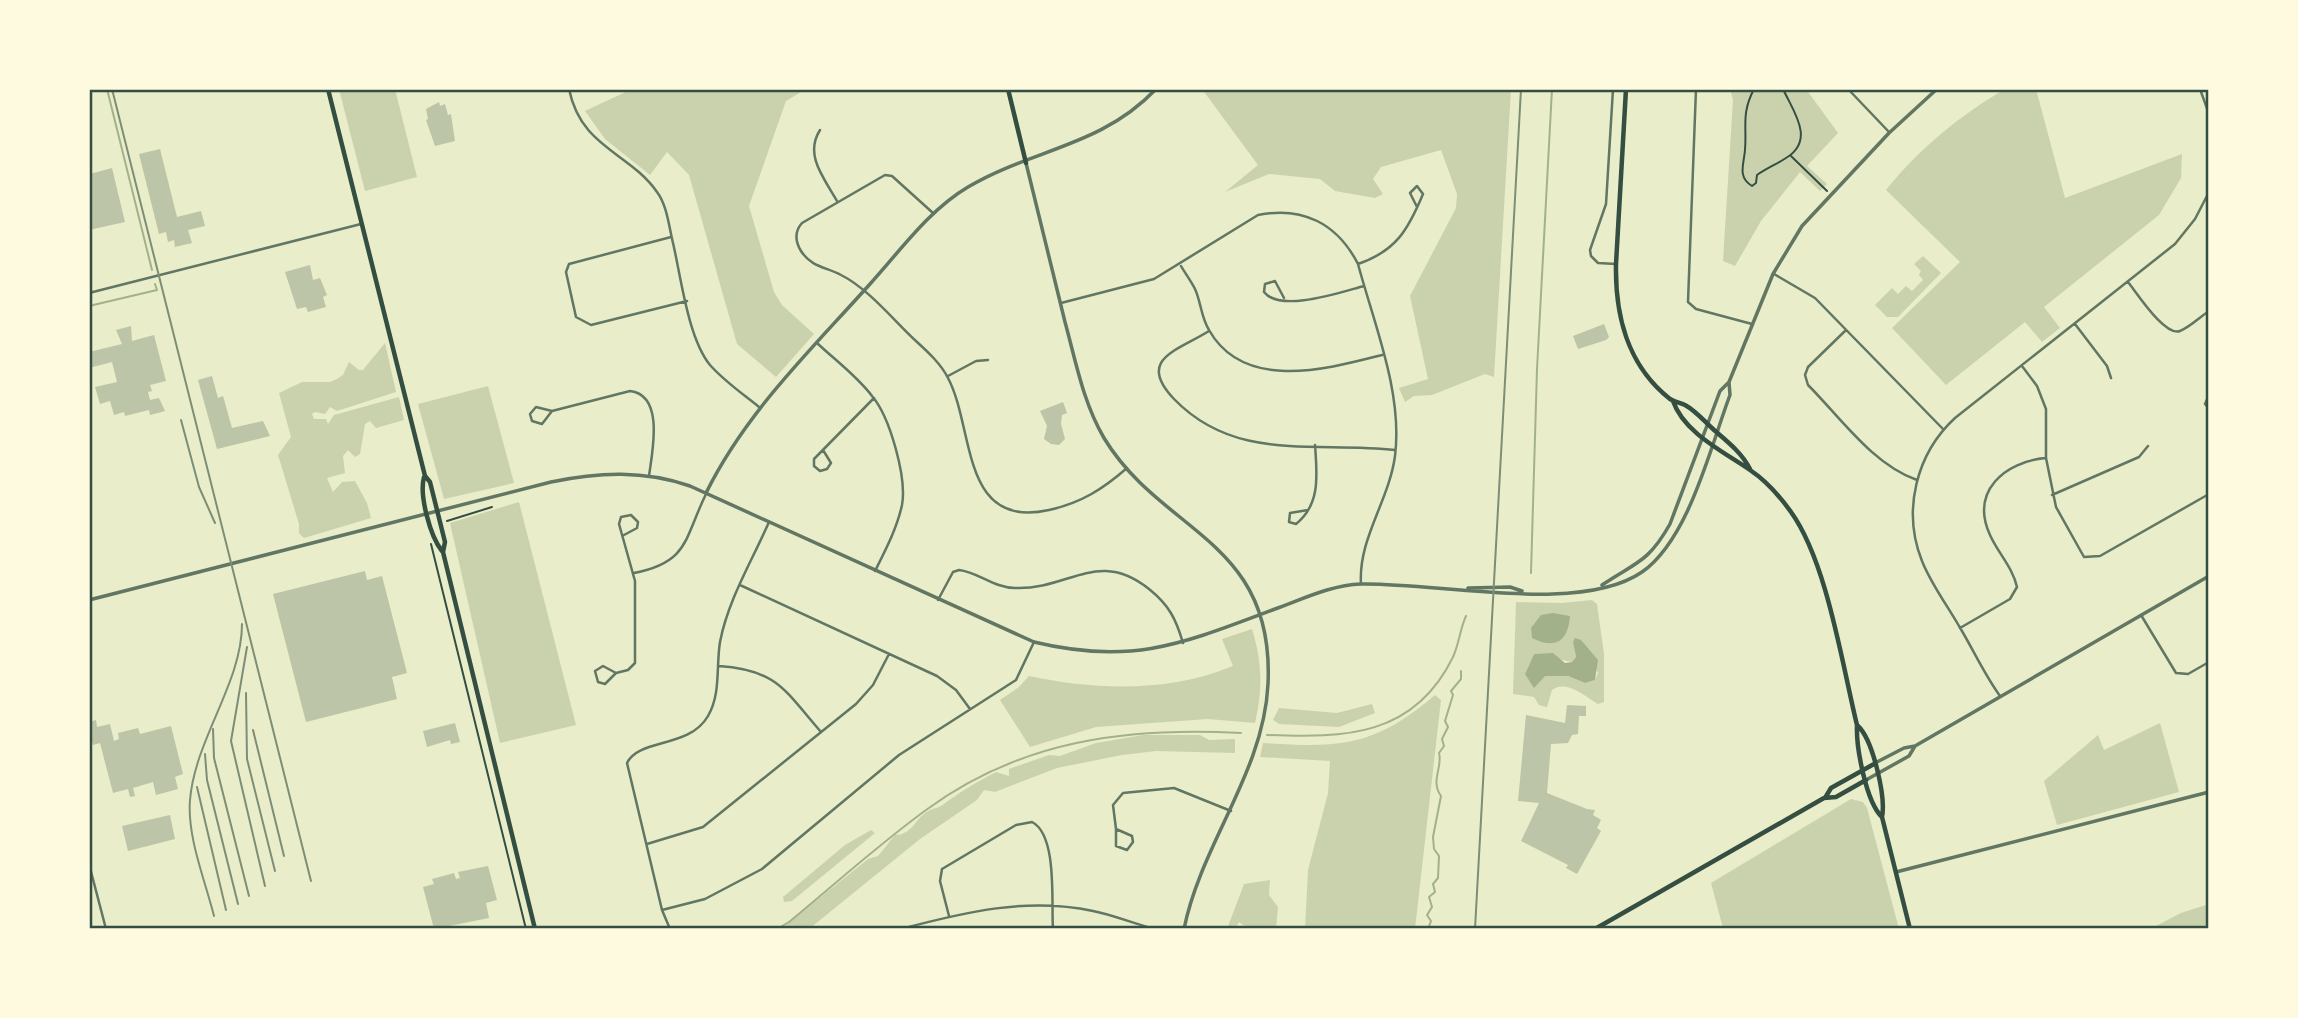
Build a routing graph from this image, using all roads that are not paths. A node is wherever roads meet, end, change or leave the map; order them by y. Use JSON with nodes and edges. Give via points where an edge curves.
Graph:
{"nodes":[{"id":1,"x":328,"y":89,"type":"edge"},
{"id":2,"x":569,"y":89,"type":"edge"},
{"id":3,"x":1008,"y":89,"type":"edge"},
{"id":4,"x":1156,"y":89,"type":"edge"},
{"id":5,"x":1613,"y":89,"type":"edge"},
{"id":6,"x":1626,"y":89,"type":"edge"},
{"id":7,"x":1696,"y":89,"type":"edge"},
{"id":8,"x":1848,"y":89,"type":"edge"},
{"id":9,"x":1937,"y":89,"type":"edge"},
{"id":10,"x":2200,"y":89,"type":"edge"},
{"id":11,"x":2209,"y":114,"type":"edge"},
{"id":12,"x":820,"y":130,"type":"dead end"},
{"id":13,"x":1889,"y":132,"type":"junction"},
{"id":14,"x":1026,"y":163,"type":"junction"},
{"id":15,"x":2208,"y":194,"type":"edge"},
{"id":16,"x":837,"y":201,"type":"junction"},
{"id":17,"x":1417,"y":207,"type":"junction"},
{"id":18,"x":934,"y":213,"type":"junction"},
{"id":19,"x":361,"y":224,"type":"junction"},
{"id":20,"x":672,"y":236,"type":"junction"},
{"id":21,"x":1358,"y":264,"type":"junction"},
{"id":22,"x":1616,"y":264,"type":"junction"},
{"id":23,"x":1180,"y":265,"type":"junction"},
{"id":24,"x":1773,"y":274,"type":"junction"},
{"id":25,"x":2128,"y":282,"type":"junction"},
{"id":26,"x":1364,"y":286,"type":"junction"},
{"id":27,"x":863,"y":292,"type":"junction"},
{"id":28,"x":89,"y":293,"type":"edge"},
{"id":29,"x":1284,"y":298,"type":"junction"},
{"id":30,"x":687,"y":301,"type":"junction"},
{"id":31,"x":1061,"y":303,"type":"junction"},
{"id":32,"x":2209,"y":311,"type":"edge"},
{"id":33,"x":1752,"y":324,"type":"junction"},
{"id":34,"x":2075,"y":324,"type":"junction"},
{"id":35,"x":1846,"y":330,"type":"junction"},
{"id":36,"x":1209,"y":331,"type":"junction"},
{"id":37,"x":817,"y":343,"type":"junction"},
{"id":38,"x":1382,"y":355,"type":"junction"},
{"id":39,"x":988,"y":359,"type":"dead end"},
{"id":40,"x":2022,"y":366,"type":"junction"},
{"id":41,"x":948,"y":376,"type":"junction"},
{"id":42,"x":2111,"y":378,"type":"dead end"},
{"id":43,"x":1729,"y":382,"type":"junction"},
{"id":44,"x":2209,"y":395,"type":"edge"},
{"id":45,"x":874,"y":398,"type":"junction"},
{"id":46,"x":1673,"y":401,"type":"junction"},
{"id":47,"x":759,"y":407,"type":"junction"},
{"id":48,"x":2209,"y":409,"type":"edge"},
{"id":49,"x":552,"y":411,"type":"junction"},
{"id":50,"x":1707,"y":424,"type":"junction"},
{"id":51,"x":1944,"y":429,"type":"junction"},
{"id":52,"x":1716,"y":431,"type":"junction"},
{"id":53,"x":1702,"y":436,"type":"junction"},
{"id":54,"x":1711,"y":443,"type":"junction"},
{"id":55,"x":1315,"y":445,"type":"junction"},
{"id":56,"x":2148,"y":446,"type":"dead end"},
{"id":57,"x":823,"y":450,"type":"junction"},
{"id":58,"x":1395,"y":450,"type":"junction"},
{"id":59,"x":2046,"y":458,"type":"junction"},
{"id":60,"x":1127,"y":468,"type":"junction"},
{"id":61,"x":1750,"y":470,"type":"junction"},
{"id":62,"x":425,"y":476,"type":"junction"},
{"id":63,"x":649,"y":476,"type":"junction"},
{"id":64,"x":1917,"y":480,"type":"junction"},
{"id":65,"x":706,"y":493,"type":"junction"},
{"id":66,"x":2209,"y":494,"type":"edge"},
{"id":67,"x":2052,"y":495,"type":"junction"},
{"id":68,"x":1308,"y":510,"type":"junction"},
{"id":69,"x":438,"y":513,"type":"junction"},
{"id":70,"x":429,"y":515,"type":"junction"},
{"id":71,"x":769,"y":522,"type":"junction"},
{"id":72,"x":624,"y":536,"type":"junction"},
{"id":73,"x":443,"y":552,"type":"junction"},
{"id":74,"x":875,"y":571,"type":"junction"},
{"id":75,"x":634,"y":573,"type":"junction"},
{"id":76,"x":2209,"y":576,"type":"edge"},
{"id":77,"x":1361,"y":584,"type":"junction"},
{"id":78,"x":740,"y":585,"type":"junction"},
{"id":79,"x":1600,"y":586,"type":"junction"},
{"id":80,"x":1462,"y":589,"type":"junction"},
{"id":81,"x":1525,"y":592,"type":"junction"},
{"id":82,"x":89,"y":600,"type":"edge"},
{"id":83,"x":938,"y":600,"type":"junction"},
{"id":84,"x":1259,"y":615,"type":"junction"},
{"id":85,"x":2141,"y":615,"type":"junction"},
{"id":86,"x":1960,"y":628,"type":"junction"},
{"id":87,"x":1034,"y":642,"type":"junction"},
{"id":88,"x":1183,"y":643,"type":"junction"},
{"id":89,"x":890,"y":654,"type":"junction"},
{"id":90,"x":2209,"y":662,"type":"edge"},
{"id":91,"x":719,"y":666,"type":"junction"},
{"id":92,"x":616,"y":673,"type":"junction"},
{"id":93,"x":2000,"y":696,"type":"junction"},
{"id":94,"x":970,"y":709,"type":"junction"},
{"id":95,"x":1857,"y":725,"type":"junction"},
{"id":96,"x":821,"y":732,"type":"junction"},
{"id":97,"x":1915,"y":746,"type":"junction"},
{"id":98,"x":1874,"y":764,"type":"junction"},
{"id":99,"x":1864,"y":770,"type":"junction"},
{"id":100,"x":1877,"y":775,"type":"junction"},
{"id":101,"x":1866,"y":780,"type":"junction"},
{"id":102,"x":2209,"y":792,"type":"edge"},
{"id":103,"x":1824,"y":798,"type":"junction"},
{"id":104,"x":1230,"y":811,"type":"junction"},
{"id":105,"x":1882,"y":817,"type":"junction"},
{"id":106,"x":1116,"y":829,"type":"junction"},
{"id":107,"x":647,"y":844,"type":"junction"},
{"id":108,"x":89,"y":864,"type":"edge"},
{"id":109,"x":1896,"y":872,"type":"junction"},
{"id":110,"x":1054,"y":906,"type":"junction"},
{"id":111,"x":662,"y":910,"type":"junction"},
{"id":112,"x":949,"y":916,"type":"junction"},
{"id":113,"x":106,"y":929,"type":"edge"},
{"id":114,"x":535,"y":929,"type":"edge"},
{"id":115,"x":670,"y":929,"type":"edge"},
{"id":116,"x":901,"y":929,"type":"edge"},
{"id":117,"x":1053,"y":929,"type":"edge"},
{"id":118,"x":1155,"y":929,"type":"edge"},
{"id":119,"x":1184,"y":929,"type":"edge"},
{"id":120,"x":1595,"y":929,"type":"edge"},
{"id":121,"x":1910,"y":929,"type":"edge"}],
"edges":[{"from":1,"to":19,"type":"main road"},
{"from":2,"to":20,"type":"street","via":[[571,101],[597,142],[657,191]]},
{"from":3,"to":14,"type":"main road"},
{"from":4,"to":14,"type":"street","via":[[1104,130]]},
{"from":5,"to":22,"type":"street","via":[[1606,204],[1590,250],[1598,263]]},
{"from":6,"to":22,"type":"main road"},
{"from":7,"to":33,"type":"street","via":[[1688,302],[1696,309]]},
{"from":8,"to":13,"type":"street"},
{"from":9,"to":13,"type":"street"},
{"from":10,"to":11,"type":"street"},
{"from":12,"to":16,"type":"street","via":[[813,141],[814,157]]},
{"from":13,"to":24,"type":"street","via":[[1802,226]]},
{"from":14,"to":18,"type":"street","via":[[973,184]]},
{"from":14,"to":31,"type":"street"},
{"from":15,"to":25,"type":"street","via":[[2182,237]]},
{"from":16,"to":18,"type":"street","via":[[885,175]]},
{"from":16,"to":27,"type":"street","via":[[802,222],[797,242],[815,265],[845,277]]},
{"from":17,"to":17,"type":"street","via":[[1423,194],[1417,186],[1410,193]]},
{"from":17,"to":21,"type":"street","via":[[1393,247]]},
{"from":18,"to":27,"type":"street"},
{"from":19,"to":28,"type":"street"},
{"from":19,"to":62,"type":"main road"},
{"from":20,"to":30,"type":"street"},
{"from":20,"to":30,"type":"street","via":[[576,260],[566,272],[576,317],[586,324]]},
{"from":21,"to":23,"type":"street","via":[[1343,239],[1325,224],[1285,211],[1243,222]]},
{"from":21,"to":26,"type":"street"},
{"from":22,"to":46,"type":"main road","via":[[1617,309],[1629,345],[1648,377]]},
{"from":23,"to":31,"type":"street","via":[[1143,282]]},
{"from":23,"to":36,"type":"street","via":[[1195,289]]},
{"from":24,"to":33,"type":"street"},
{"from":24,"to":35,"type":"street","via":[[1815,298]]},
{"from":25,"to":32,"type":"street","via":[[2172,331]]},
{"from":25,"to":34,"type":"street"},
{"from":26,"to":29,"type":"street","via":[[1318,299]]},
{"from":26,"to":38,"type":"street"},
{"from":27,"to":37,"type":"street"},
{"from":27,"to":41,"type":"street"},
{"from":29,"to":29,"type":"street","via":[[1266,295],[1265,284],[1275,281]]},
{"from":30,"to":47,"type":"street","via":[[709,364]]},
{"from":31,"to":60,"type":"street","via":[[1088,405]]},
{"from":33,"to":43,"type":"street"},
{"from":34,"to":40,"type":"street"},
{"from":34,"to":42,"type":"street"},
{"from":35,"to":51,"type":"street"},
{"from":35,"to":64,"type":"street","via":[[1808,367],[1808,384],[1884,462]]},
{"from":36,"to":38,"type":"street","via":[[1241,360],[1274,370],[1321,370]]},
{"from":36,"to":55,"type":"street","via":[[1158,366],[1157,377],[1170,394],[1195,418],[1234,439],[1265,446]]},
{"from":37,"to":45,"type":"street"},
{"from":37,"to":47,"type":"street"},
{"from":38,"to":58,"type":"street","via":[[1396,414]]},
{"from":39,"to":41,"type":"street"},
{"from":40,"to":51,"type":"street"},
{"from":40,"to":59,"type":"street","via":[[2046,409]]},
{"from":41,"to":60,"type":"street","via":[[979,483],[1001,506],[1025,513],[1079,502]]},
{"from":43,"to":50,"type":"street","via":[[1720,391]]},
{"from":43,"to":52,"type":"street","via":[[1730,394]]},
{"from":44,"to":48,"type":"street","via":[[2205,404]]},
{"from":45,"to":57,"type":"street"},
{"from":45,"to":74,"type":"street","via":[[894,446],[902,501]]},
{"from":46,"to":50,"type":"main road"},
{"from":46,"to":53,"type":"main road","via":[[1678,415]]},
{"from":47,"to":65,"type":"street"},
{"from":49,"to":49,"type":"street","via":[[536,407],[530,417],[539,425]]},
{"from":49,"to":63,"type":"street","via":[[630,391],[646,397],[654,434]]},
{"from":50,"to":52,"type":"main road"},
{"from":50,"to":53,"type":"street"},
{"from":51,"to":64,"type":"street"},
{"from":52,"to":54,"type":"street"},
{"from":52,"to":61,"type":"main road","via":[[1744,457]]},
{"from":53,"to":54,"type":"main road"},
{"from":53,"to":79,"type":"street","via":[[1662,539],[1631,570]]},
{"from":54,"to":61,"type":"main road"},
{"from":54,"to":79,"type":"street","via":[[1685,517],[1669,545],[1634,577]]},
{"from":55,"to":58,"type":"street"},
{"from":55,"to":68,"type":"street","via":[[1317,487]]},
{"from":56,"to":67,"type":"street","via":[[2139,457]]},
{"from":57,"to":57,"type":"street","via":[[814,459],[820,471],[831,463]]},
{"from":58,"to":77,"type":"street","via":[[1361,559]]},
{"from":59,"to":67,"type":"street"},
{"from":59,"to":86,"type":"street","via":[[2019,463],[1992,486],[1985,520],[2017,587],[2010,599]]},
{"from":60,"to":84,"type":"street","via":[[1223,552],[1246,585]]},
{"from":61,"to":95,"type":"main road","via":[[1791,512],[1817,563]]},
{"from":62,"to":69,"type":"main road"},
{"from":62,"to":70,"type":"main road","via":[[422,485]]},
{"from":63,"to":65,"type":"street"},
{"from":63,"to":69,"type":"street","via":[[584,475]]},
{"from":64,"to":86,"type":"street","via":[[1913,526],[1917,544]]},
{"from":65,"to":71,"type":"street"},
{"from":65,"to":75,"type":"street","via":[[672,560]]},
{"from":66,"to":67,"type":"street","via":[[2094,559],[2081,554]]},
{"from":68,"to":68,"type":"street","via":[[1296,524],[1289,522],[1290,513]]},
{"from":69,"to":70,"type":"street"},
{"from":69,"to":73,"type":"main road"},
{"from":70,"to":73,"type":"main road","via":[[436,544]]},
{"from":70,"to":82,"type":"street"},
{"from":71,"to":74,"type":"street"},
{"from":71,"to":78,"type":"street"},
{"from":72,"to":72,"type":"street","via":[[636,528],[638,522],[631,515],[619,520]]},
{"from":72,"to":75,"type":"street"},
{"from":73,"to":114,"type":"main road"},
{"from":74,"to":83,"type":"street"},
{"from":75,"to":92,"type":"street","via":[[635,663]]},
{"from":76,"to":85,"type":"street"},
{"from":77,"to":80,"type":"street"},
{"from":77,"to":84,"type":"street","via":[[1327,590]]},
{"from":78,"to":89,"type":"street"},
{"from":78,"to":91,"type":"street","via":[[720,644]]},
{"from":79,"to":81,"type":"street","via":[[1572,593]]},
{"from":80,"to":81,"type":"street","via":[[1510,596]]},
{"from":80,"to":81,"type":"street","via":[[1510,587]]},
{"from":83,"to":87,"type":"street"},
{"from":83,"to":88,"type":"street","via":[[958,570],[1015,588],[1091,571],[1117,571],[1137,579],[1168,607]]},
{"from":84,"to":88,"type":"street"},
{"from":84,"to":104,"type":"street","via":[[1268,688],[1259,729]]},
{"from":85,"to":90,"type":"street","via":[[2176,673],[2188,674]]},
{"from":85,"to":93,"type":"street"},
{"from":86,"to":93,"type":"street"},
{"from":87,"to":88,"type":"street","via":[[1109,654]]},
{"from":87,"to":94,"type":"street","via":[[1016,680]]},
{"from":89,"to":94,"type":"street","via":[[944,679]]},
{"from":89,"to":96,"type":"street","via":[[866,694]]},
{"from":91,"to":96,"type":"street","via":[[766,674]]},
{"from":91,"to":107,"type":"street","via":[[713,703],[698,728],[679,740],[639,751],[627,763]]},
{"from":92,"to":92,"type":"street","via":[[603,684],[594,674],[603,666]]},
{"from":93,"to":97,"type":"street"},
{"from":94,"to":111,"type":"street","via":[[899,755],[762,869],[705,900]]},
{"from":95,"to":98,"type":"main road","via":[[1866,734]]},
{"from":95,"to":99,"type":"main road"},
{"from":96,"to":107,"type":"street","via":[[704,827]]},
{"from":97,"to":98,"type":"street"},
{"from":97,"to":100,"type":"street","via":[[1909,756]]},
{"from":98,"to":99,"type":"main road"},
{"from":98,"to":100,"type":"main road"},
{"from":99,"to":101,"type":"main road"},
{"from":99,"to":103,"type":"main road","via":[[1831,788]]},
{"from":100,"to":101,"type":"street"},
{"from":100,"to":105,"type":"main road"},
{"from":101,"to":103,"type":"main road","via":[[1836,797]]},
{"from":101,"to":105,"type":"main road","via":[[1874,810]]},
{"from":102,"to":109,"type":"street"},
{"from":103,"to":120,"type":"main road"},
{"from":104,"to":106,"type":"street","via":[[1174,788],[1123,793],[1114,804]]},
{"from":104,"to":119,"type":"street","via":[[1198,879]]},
{"from":105,"to":109,"type":"main road"},
{"from":106,"to":106,"type":"street","via":[[1116,846],[1127,850],[1132,836]]},
{"from":107,"to":111,"type":"street"},
{"from":108,"to":113,"type":"street"},
{"from":109,"to":121,"type":"main road"},
{"from":110,"to":112,"type":"street","via":[[1012,905]]},
{"from":110,"to":112,"type":"street","via":[[1053,874],[1041,829],[1028,822],[942,869],[940,881]]},
{"from":110,"to":117,"type":"street"},
{"from":110,"to":118,"type":"street","via":[[1093,911]]},
{"from":111,"to":115,"type":"street"},
{"from":112,"to":116,"type":"street"}]}
